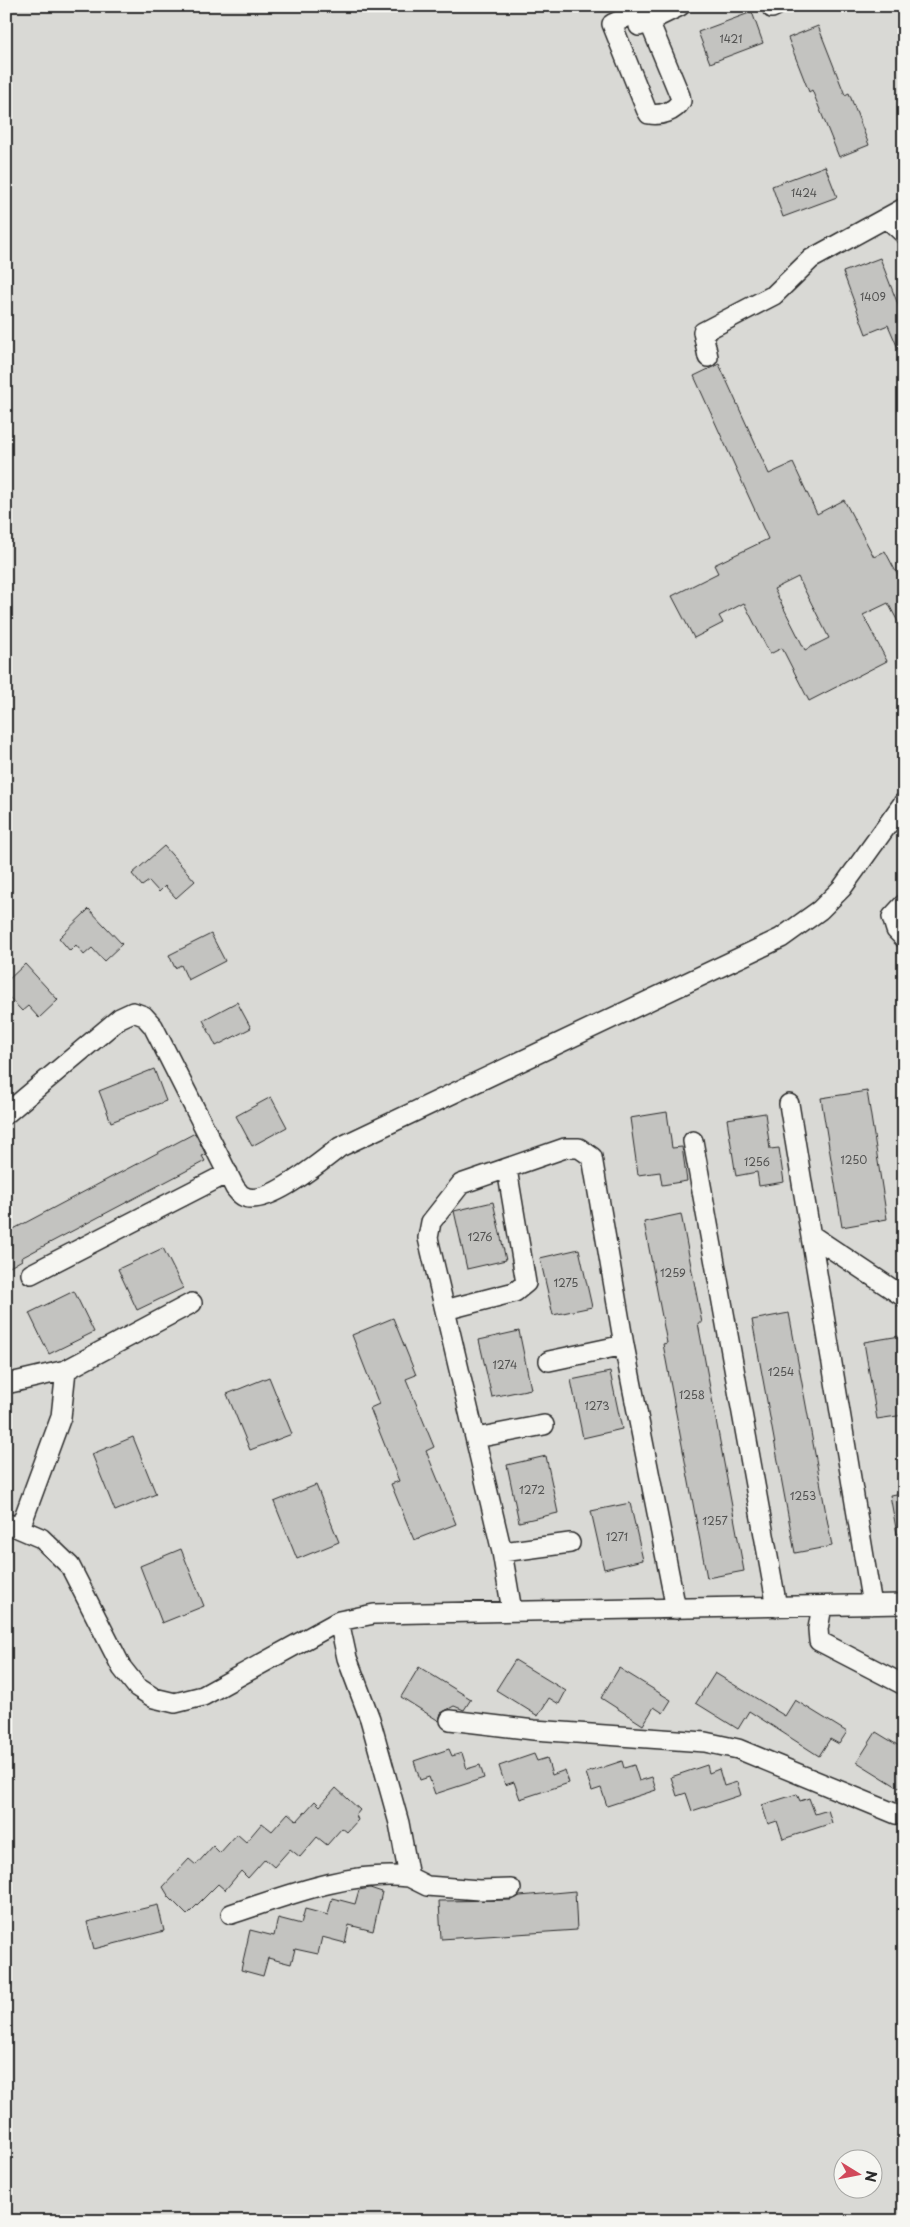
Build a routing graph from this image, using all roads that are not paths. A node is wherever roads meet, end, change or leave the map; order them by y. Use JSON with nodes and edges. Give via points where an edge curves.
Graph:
{"nodes":[{"id":1,"x":680,"y":6,"type":"edge"},
{"id":2,"x":648,"y":12,"type":"edge"},
{"id":3,"x":896,"y":213,"type":"edge"},
{"id":4,"x":904,"y":234,"type":"edge"},
{"id":5,"x":708,"y":357,"type":"dead end"},
{"id":6,"x":904,"y":802,"type":"edge"},
{"id":7,"x":904,"y":904,"type":"edge"},
{"id":8,"x":904,"y":938,"type":"edge"},
{"id":9,"x":789,"y":1104,"type":"dead end"},
{"id":10,"x":6,"y":1114,"type":"edge"},
{"id":11,"x":694,"y":1141,"type":"dead end"},
{"id":12,"x":507,"y":1169,"type":"junction"},
{"id":13,"x":228,"y":1173,"type":"junction"},
{"id":14,"x":811,"y":1235,"type":"junction"},
{"id":15,"x":32,"y":1274,"type":"dead end"},
{"id":16,"x":904,"y":1297,"type":"edge"},
{"id":17,"x":192,"y":1303,"type":"dead end"},
{"id":18,"x":445,"y":1310,"type":"junction"},
{"id":19,"x":624,"y":1345,"type":"junction"},
{"id":20,"x":549,"y":1361,"type":"dead end"},
{"id":21,"x":66,"y":1370,"type":"junction"},
{"id":22,"x":6,"y":1384,"type":"edge"},
{"id":23,"x":544,"y":1424,"type":"dead end"},
{"id":24,"x":476,"y":1438,"type":"junction"},
{"id":25,"x":13,"y":1525,"type":"edge"},
{"id":26,"x":570,"y":1543,"type":"dead end"},
{"id":27,"x":502,"y":1552,"type":"junction"},
{"id":28,"x":904,"y":1604,"type":"edge"},
{"id":29,"x":872,"y":1605,"type":"junction"},
{"id":30,"x":822,"y":1606,"type":"junction"},
{"id":31,"x":777,"y":1607,"type":"junction"},
{"id":32,"x":676,"y":1609,"type":"junction"},
{"id":33,"x":512,"y":1611,"type":"junction"},
{"id":34,"x":339,"y":1621,"type":"junction"},
{"id":35,"x":904,"y":1685,"type":"edge"},
{"id":36,"x":450,"y":1720,"type":"dead end"},
{"id":37,"x":904,"y":1815,"type":"edge"},
{"id":38,"x":409,"y":1877,"type":"junction"},
{"id":39,"x":511,"y":1889,"type":"dead end"},
{"id":40,"x":231,"y":1914,"type":"dead end"}],
"edges":[{"from":1,"to":2,"type":"street"},
{"from":2,"to":2,"type":"street","via":[[615,30],[649,114],[671,112],[679,105],[680,96]]},
{"from":3,"to":4,"type":"street"},
{"from":3,"to":5,"type":"street","via":[[811,259],[774,295],[703,332]]},
{"from":6,"to":13,"type":"street","via":[[842,888],[820,910],[781,938],[340,1146],[290,1185],[256,1199],[244,1197]]},
{"from":7,"to":8,"type":"street","via":[[892,917],[896,930]]},
{"from":9,"to":14,"type":"street"},
{"from":10,"to":13,"type":"street","via":[[120,1018],[133,1012],[144,1016],[153,1026]]},
{"from":11,"to":31,"type":"street"},
{"from":12,"to":18,"type":"street","via":[[461,1184],[431,1222],[428,1238]]},
{"from":12,"to":18,"type":"street","via":[[526,1283],[515,1292]]},
{"from":12,"to":19,"type":"street","via":[[565,1148],[580,1148],[592,1157]]},
{"from":13,"to":15,"type":"street"},
{"from":14,"to":16,"type":"street"},
{"from":14,"to":29,"type":"street"},
{"from":17,"to":21,"type":"street"},
{"from":18,"to":24,"type":"street"},
{"from":19,"to":20,"type":"street"},
{"from":19,"to":32,"type":"street"},
{"from":21,"to":22,"type":"street"},
{"from":21,"to":25,"type":"street","via":[[61,1417]]},
{"from":23,"to":24,"type":"street"},
{"from":24,"to":27,"type":"street"},
{"from":25,"to":34,"type":"street","via":[[41,1538],[70,1566],[122,1668],[136,1687],[154,1698],[175,1702],[203,1696]]},
{"from":26,"to":27,"type":"street"},
{"from":27,"to":33,"type":"street"},
{"from":28,"to":29,"type":"street"},
{"from":29,"to":30,"type":"street"},
{"from":30,"to":31,"type":"street"},
{"from":30,"to":35,"type":"street","via":[[819,1640]]},
{"from":31,"to":32,"type":"street"},
{"from":32,"to":33,"type":"street"},
{"from":33,"to":34,"type":"street","via":[[374,1614]]},
{"from":34,"to":38,"type":"street","via":[[347,1658],[370,1719],[399,1823]]},
{"from":36,"to":37,"type":"street","via":[[534,1730],[705,1742],[738,1749]]},
{"from":38,"to":39,"type":"street","via":[[427,1886]]},
{"from":38,"to":40,"type":"street","via":[[361,1876]]}]}
